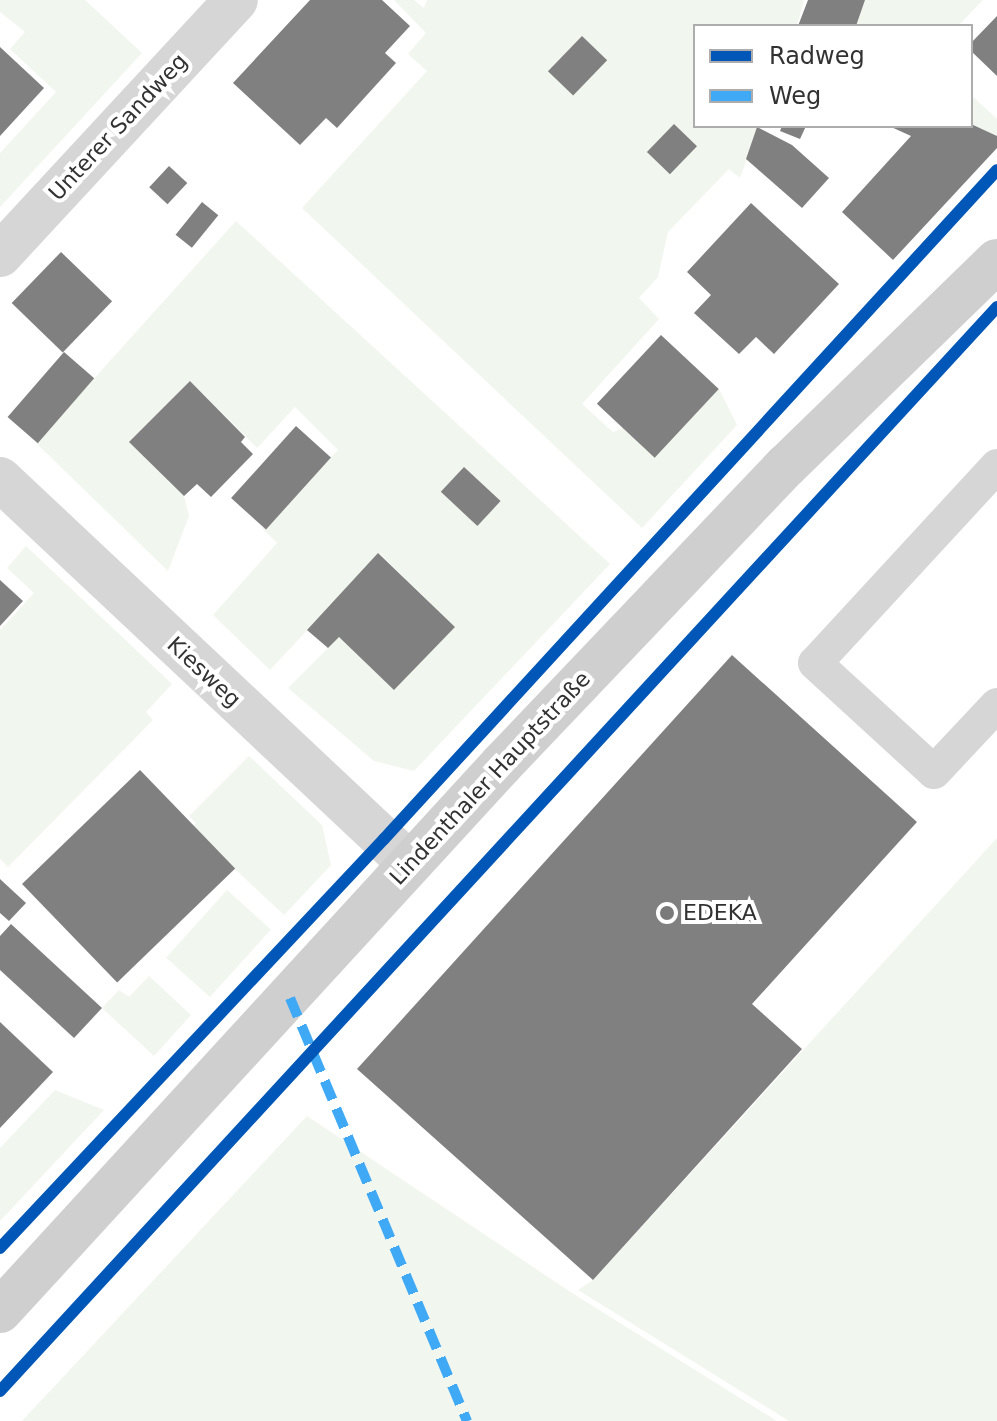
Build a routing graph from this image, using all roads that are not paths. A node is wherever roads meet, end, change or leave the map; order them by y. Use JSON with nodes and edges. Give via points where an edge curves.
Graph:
{"nodes":[{"id":1,"x":236,"y":0,"type":"edge"},
{"id":2,"x":0,"y":255,"type":"edge"},
{"id":3,"x":997,"y":261,"type":"edge"},
{"id":4,"x":997,"y":466,"type":"edge"},
{"id":5,"x":0,"y":479,"type":"edge"},
{"id":6,"x":997,"y":705,"type":"edge"},
{"id":7,"x":410,"y":864,"type":"junction"},
{"id":8,"x":0,"y":1311,"type":"edge"}],
"edges":[{"from":1,"to":2,"type":"street","name":"Unterer Sandweg"},
{"from":3,"to":7,"type":"street","name":"Lindenthaler Hauptstraße","via":[[786,466]]},
{"from":4,"to":6,"type":"lane","via":[[815,663],[934,772]]},
{"from":5,"to":7,"type":"street","name":"Kiesweg"},
{"from":7,"to":8,"type":"street","name":"Lindenthaler Hauptstraße"}]}
